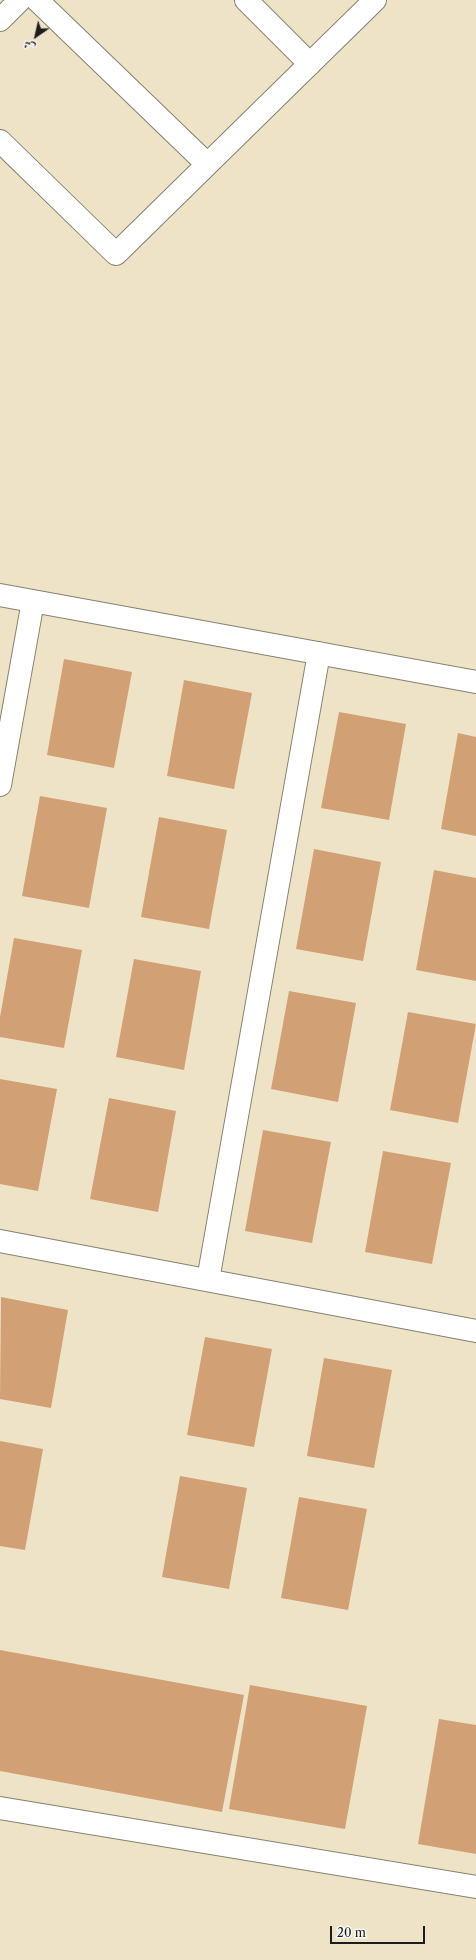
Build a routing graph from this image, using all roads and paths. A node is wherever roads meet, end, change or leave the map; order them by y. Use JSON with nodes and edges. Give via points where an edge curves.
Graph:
{"nodes":[{"id":1,"x":20,"y":0,"type":"edge"},
{"id":2,"x":37,"y":0,"type":"edge"},
{"id":3,"x":246,"y":0,"type":"edge"},
{"id":4,"x":375,"y":0,"type":"edge"},
{"id":5,"x":0,"y":20,"type":"edge"},
{"id":6,"x":310,"y":64,"type":"junction"},
{"id":7,"x":0,"y":141,"type":"edge"},
{"id":8,"x":207,"y":164,"type":"junction"},
{"id":9,"x":0,"y":595,"type":"edge"},
{"id":10,"x":33,"y":601,"type":"junction"},
{"id":11,"x":319,"y":653,"type":"junction"},
{"id":12,"x":476,"y":682,"type":"edge"},
{"id":13,"x":0,"y":785,"type":"edge"},
{"id":14,"x":0,"y":1241,"type":"edge"},
{"id":15,"x":208,"y":1280,"type":"junction"},
{"id":16,"x":476,"y":1328,"type":"edge"},
{"id":17,"x":0,"y":1808,"type":"edge"},
{"id":18,"x":476,"y":1887,"type":"edge"}],
"edges":[{"from":1,"to":5,"type":"street"},
{"from":2,"to":8,"type":"street"},
{"from":3,"to":6,"type":"street"},
{"from":4,"to":6,"type":"street"},
{"from":6,"to":8,"type":"street"},
{"from":7,"to":8,"type":"street","via":[[116,254]]},
{"from":9,"to":10,"type":"street"},
{"from":10,"to":11,"type":"street"},
{"from":10,"to":13,"type":"street"},
{"from":11,"to":12,"type":"street"},
{"from":11,"to":15,"type":"street"},
{"from":14,"to":15,"type":"street"},
{"from":15,"to":16,"type":"street"},
{"from":17,"to":18,"type":"street"}]}
